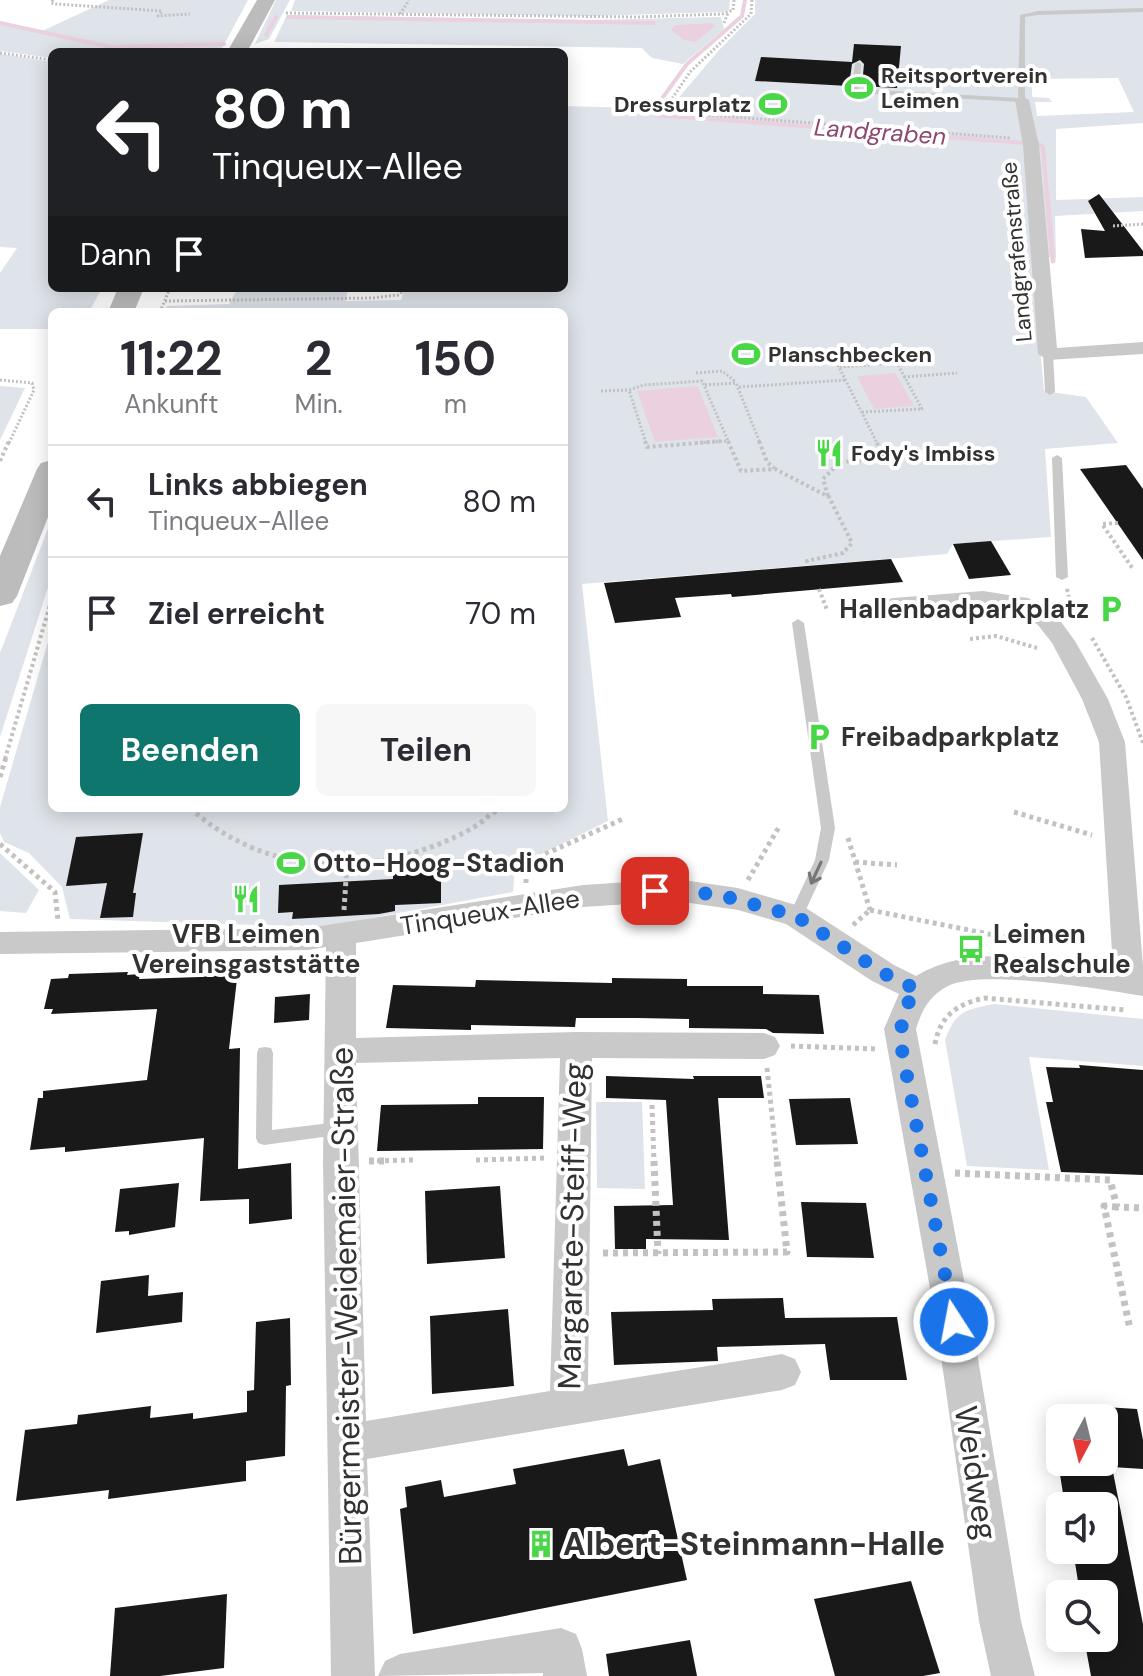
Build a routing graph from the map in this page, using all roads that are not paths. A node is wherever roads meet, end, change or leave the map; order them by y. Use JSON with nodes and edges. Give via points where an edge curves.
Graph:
{"nodes":[{"id":1,"x":261,"y":6,"type":"edge"},
{"id":2,"x":1143,"y":10,"type":"edge"},
{"id":3,"x":239,"y":48,"type":"edge"},
{"id":4,"x":858,"y":64,"type":"dead end"},
{"id":5,"x":1022,"y":100,"type":"junction"},
{"id":6,"x":1143,"y":348,"type":"edge"},
{"id":7,"x":1048,"y":354,"type":"junction"},
{"id":8,"x":1050,"y":392,"type":"dead end"},
{"id":9,"x":1057,"y":458,"type":"dead end"},
{"id":10,"x":48,"y":479,"type":"edge"},
{"id":11,"x":1062,"y":577,"type":"dead end"},
{"id":12,"x":0,"y":596,"type":"edge"},
{"id":13,"x":893,"y":605,"type":"dead end"},
{"id":14,"x":798,"y":623,"type":"dead end"},
{"id":15,"x":796,"y":916,"type":"junction"},
{"id":16,"x":342,"y":927,"type":"junction"},
{"id":17,"x":0,"y":943,"type":"edge"},
{"id":18,"x":918,"y":990,"type":"junction"},
{"id":19,"x":1133,"y":992,"type":"edge"},
{"id":20,"x":576,"y":1045,"type":"junction"},
{"id":21,"x":764,"y":1046,"type":"road end"},
{"id":22,"x":341,"y":1051,"type":"junction"},
{"id":23,"x":265,"y":1053,"type":"dead end"},
{"id":24,"x":340,"y":1146,"type":"junction"},
{"id":25,"x":782,"y":1372,"type":"dead end"},
{"id":26,"x":569,"y":1407,"type":"junction"},
{"id":27,"x":347,"y":1443,"type":"junction"},
{"id":28,"x":353,"y":1676,"type":"edge"},
{"id":29,"x":400,"y":1676,"type":"edge"},
{"id":30,"x":565,"y":1676,"type":"edge"},
{"id":31,"x":1013,"y":1676,"type":"edge"}],
"edges":[{"from":1,"to":3,"type":"main road"},
{"from":2,"to":5,"type":"lane","via":[[1022,16]]},
{"from":4,"to":5,"type":"lane","via":[[855,91]]},
{"from":5,"to":7,"type":"street","name":"Landgrafenstraße","via":[[1031,142]]},
{"from":6,"to":7,"type":"street","name":"Landgrafenstraße"},
{"from":7,"to":8,"type":"lane"},
{"from":9,"to":11,"type":"lane"},
{"from":10,"to":12,"type":"main road"},
{"from":13,"to":19,"type":"street","via":[[983,598],[1020,603],[1047,620],[1068,649],[1112,742]]},
{"from":14,"to":15,"type":"lane","one_way":true,"via":[[828,828],[822,860]]},
{"from":15,"to":16,"type":"street","name":"Tinqueux-Allee","via":[[738,899],[676,890],[583,896]]},
{"from":15,"to":18,"type":"street","name":"Tinqueux-Allee"},
{"from":16,"to":17,"type":"street","name":"Tinqueux-Allee","via":[[293,940]]},
{"from":16,"to":22,"type":"street","name":"Bürgermeister-Weidemaier-Straße"},
{"from":18,"to":19,"type":"street","via":[[941,976],[979,968]]},
{"from":18,"to":31,"type":"street","name":"Weidweg","via":[[900,1029],[919,1054],[954,1322]]},
{"from":20,"to":21,"type":"street","name":"Margarete-Steiff-Weg"},
{"from":20,"to":22,"type":"street","name":"Margarete-Steiff-Weg"},
{"from":20,"to":26,"type":"street","name":"Margarete-Steiff-Weg"},
{"from":22,"to":24,"type":"street","name":"Bürgermeister-Weidemaier-Straße"},
{"from":23,"to":24,"type":"lane","via":[[264,1138]]},
{"from":24,"to":27,"type":"street","name":"Bürgermeister-Weidemaier-Straße"},
{"from":25,"to":26,"type":"street","name":"Margarete-Steiff-Weg"},
{"from":26,"to":27,"type":"street","name":"Margarete-Steiff-Weg"},
{"from":27,"to":28,"type":"street","name":"Bürgermeister-Weidemaier-Straße"},
{"from":29,"to":30,"type":"street","via":[[561,1649]]}]}
